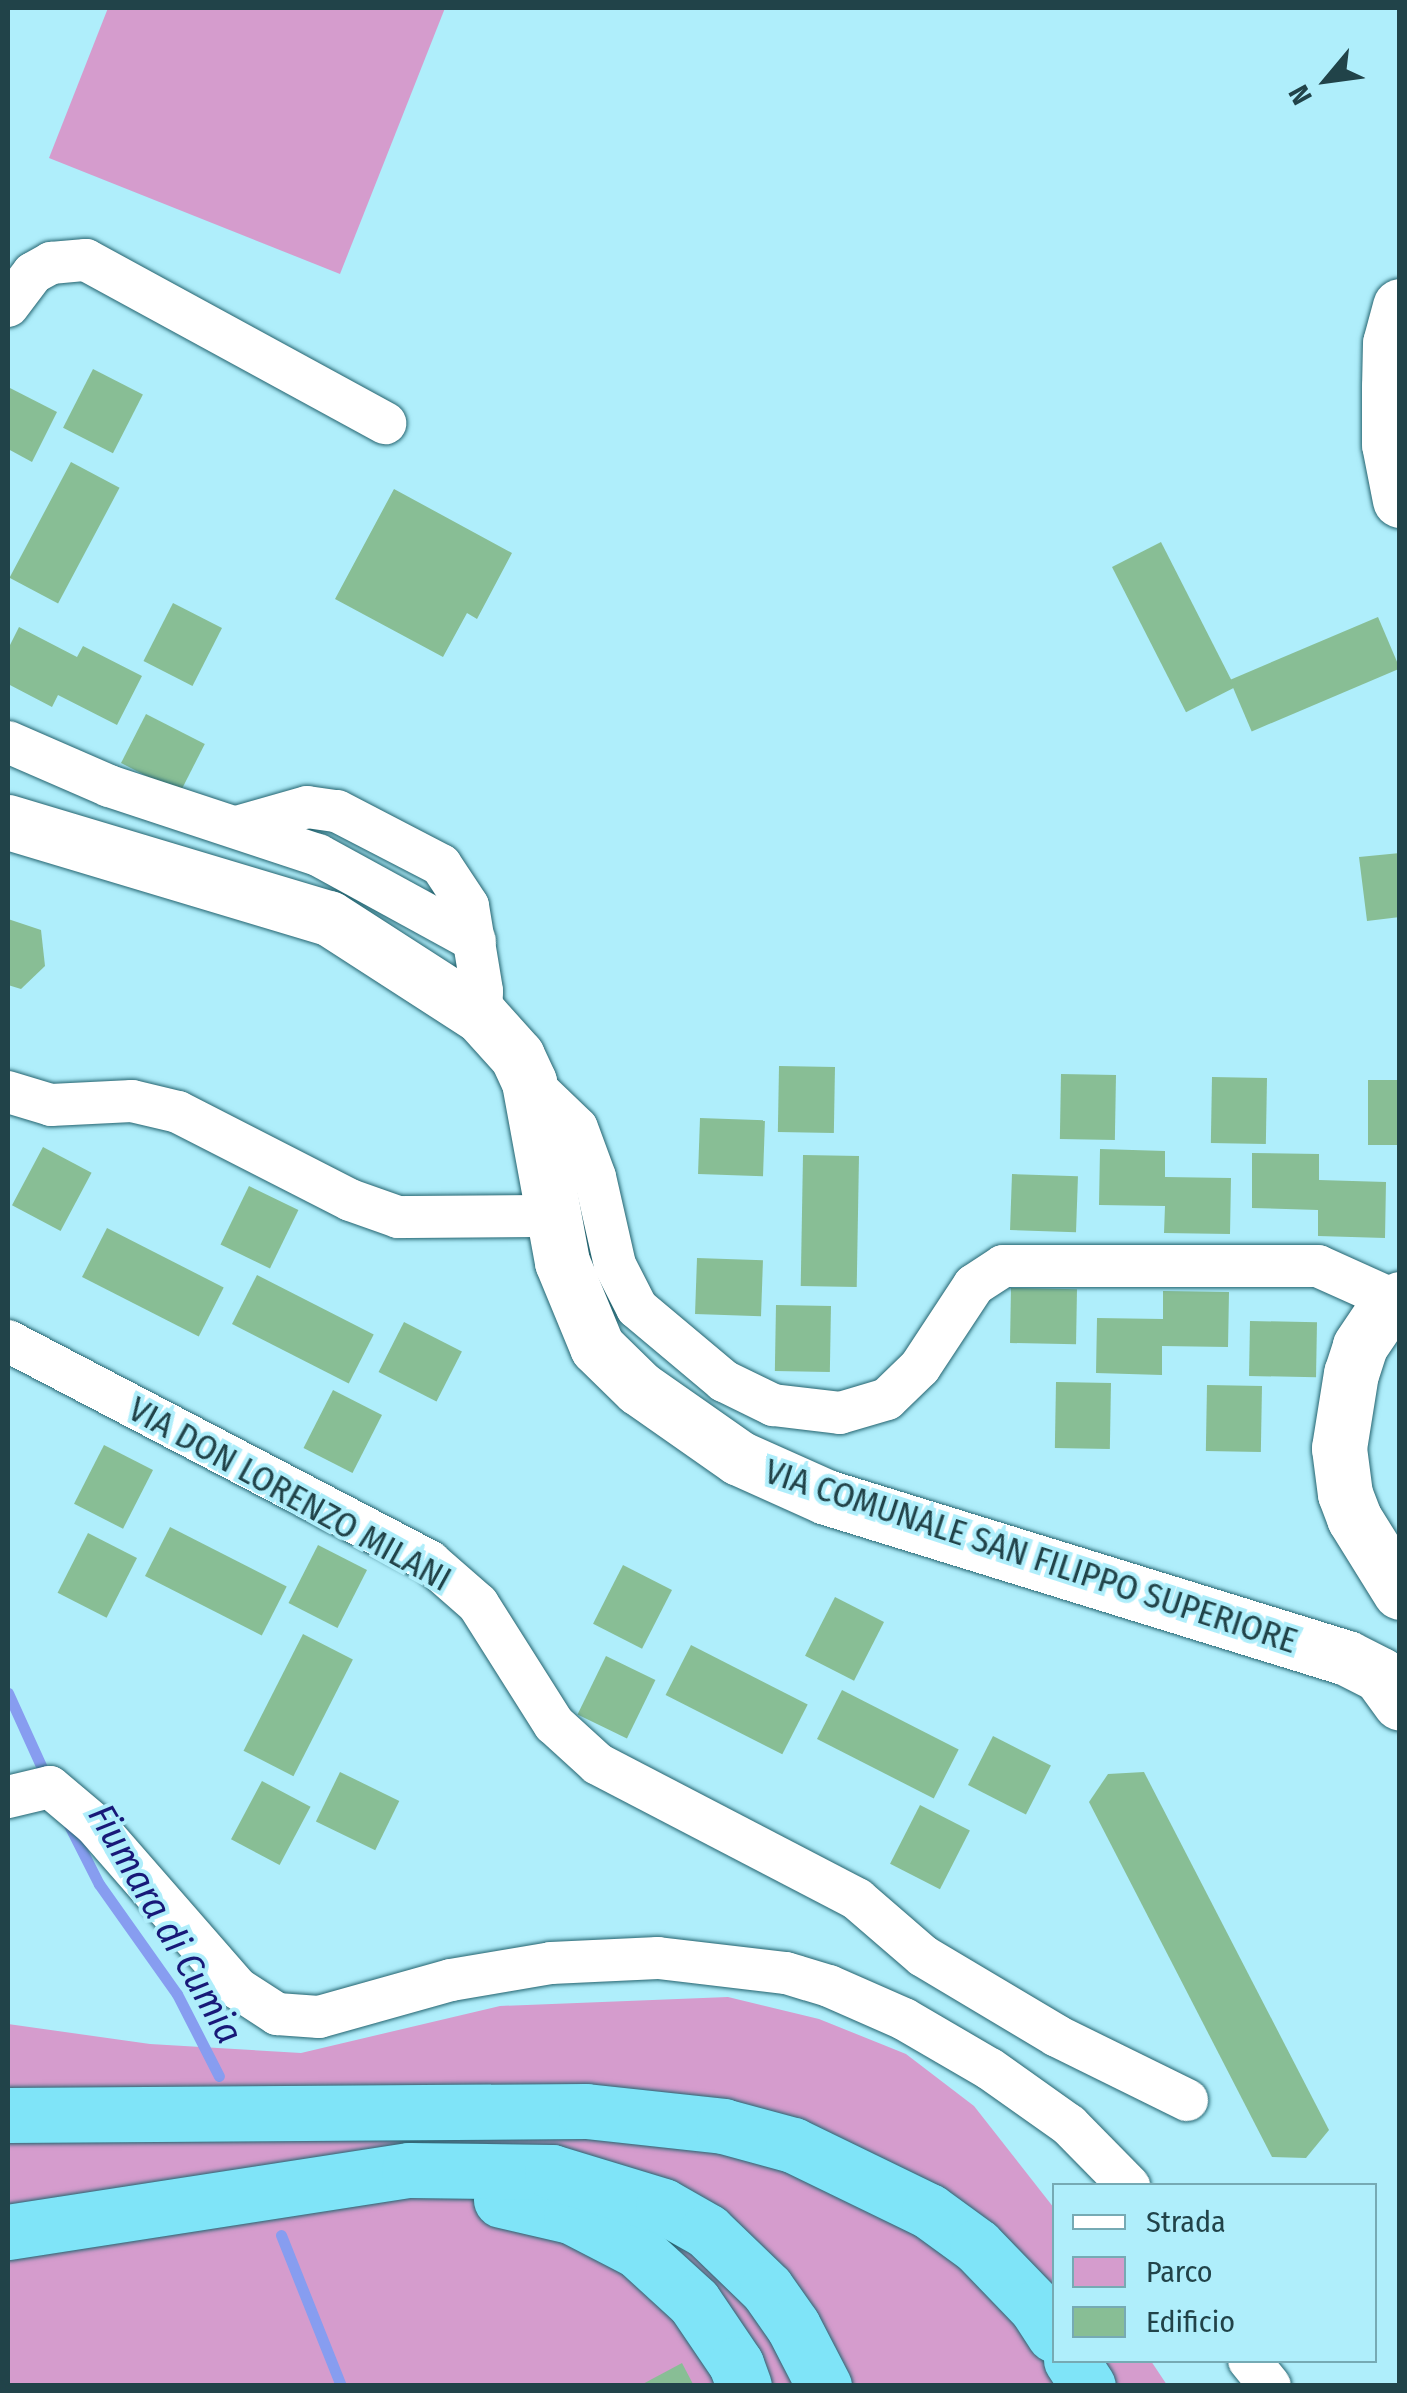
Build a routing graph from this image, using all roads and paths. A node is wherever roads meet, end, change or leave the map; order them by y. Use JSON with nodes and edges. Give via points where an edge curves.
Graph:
{"nodes":[{"id":1,"x":8,"y":306,"type":"edge"},
{"id":2,"x":1400,"y":306,"type":"edge"},
{"id":3,"x":384,"y":422,"type":"dead end"},
{"id":4,"x":1400,"y":500,"type":"edge"},
{"id":5,"x":8,"y":742,"type":"edge"},
{"id":6,"x":8,"y":822,"type":"edge"},
{"id":7,"x":481,"y":1016,"type":"junction"},
{"id":8,"x":529,"y":1082,"type":"junction"},
{"id":9,"x":8,"y":1092,"type":"edge"},
{"id":10,"x":550,"y":1216,"type":"junction"},
{"id":11,"x":1398,"y":1300,"type":"edge"},
{"id":12,"x":8,"y":1340,"type":"edge"},
{"id":13,"x":1400,"y":1592,"type":"edge"},
{"id":14,"x":1400,"y":1703,"type":"edge"},
{"id":15,"x":8,"y":1797,"type":"edge"},
{"id":16,"x":8,"y":2082,"type":"edge"},
{"id":17,"x":1188,"y":2100,"type":"dead end"},
{"id":18,"x":8,"y":2115,"type":"edge"},
{"id":19,"x":1126,"y":2183,"type":"edge"},
{"id":20,"x":8,"y":2232,"type":"edge"},
{"id":21,"x":8,"y":2258,"type":"edge"},
{"id":22,"x":1052,"y":2288,"type":"edge"},
{"id":23,"x":1052,"y":2332,"type":"edge"},
{"id":24,"x":1073,"y":2363,"type":"edge"},
{"id":25,"x":1103,"y":2363,"type":"edge"},
{"id":26,"x":1252,"y":2363,"type":"edge"},
{"id":27,"x":744,"y":2386,"type":"edge"},
{"id":28,"x":824,"y":2386,"type":"edge"},
{"id":29,"x":1088,"y":2386,"type":"edge"},
{"id":30,"x":1117,"y":2386,"type":"edge"},
{"id":31,"x":1270,"y":2386,"type":"edge"}],
"edges":[{"from":1,"to":3,"type":"street","via":[[33,273],[50,263],[86,260]]},
{"from":2,"to":4,"type":"street","via":[[1388,387],[1389,444]]},
{"from":5,"to":7,"type":"street","via":[[109,786],[318,855],[475,941]]},
{"from":6,"to":7,"type":"street","name":"VIA COMUNALE SAN FILIPPO SUPERIORE","via":[[329,918]]},
{"from":7,"to":8,"type":"street","name":"VIA COMUNALE SAN FILIPPO SUPERIORE","via":[[517,1056]]},
{"from":8,"to":10,"type":"street","name":"VIA COMUNALE SAN FILIPPO SUPERIORE"},
{"from":8,"to":11,"type":"street","via":[[576,1128],[615,1265],[638,1308],[724,1381],[773,1405],[840,1413],[886,1399],[920,1367],[974,1285],[1003,1266],[1318,1266]]},
{"from":9,"to":10,"type":"street","via":[[51,1104],[132,1101],[178,1112],[398,1218]]},
{"from":10,"to":14,"type":"street","name":"VIA COMUNALE SAN FILIPPO SUPERIORE","via":[[597,1347],[639,1388],[739,1458],[809,1491],[1347,1658],[1380,1674]]},
{"from":11,"to":13,"type":"street","via":[[1360,1346],[1340,1448],[1354,1518]]},
{"from":12,"to":17,"type":"street","name":"VIA DON LORENZO MILANI","via":[[430,1562],[478,1604],[554,1724],[598,1764],[857,1899],[923,1956],[1057,2036]]},
{"from":15,"to":19,"type":"street","via":[[50,1787],[95,1826],[237,1988],[276,2014],[318,2017],[451,1980],[551,1964],[658,1958],[773,1971],[862,2000],[990,2069],[1069,2125]]},
{"from":16,"to":22,"type":"highway","via":[[583,2089],[728,2102],[847,2139],[946,2189],[996,2226]]},
{"from":18,"to":23,"type":"highway","via":[[586,2111],[723,2126],[794,2145],[929,2211],[977,2246]]},
{"from":20,"to":28,"type":"highway","via":[[409,2170],[552,2172],[663,2206],[707,2231],[767,2289]]},
{"from":21,"to":27,"type":"highway","via":[[366,2201],[502,2200],[570,2216],[638,2250],[694,2302]]},
{"from":24,"to":29,"type":"highway"},
{"from":25,"to":30,"type":"highway"},
{"from":26,"to":31,"type":"street"}]}
